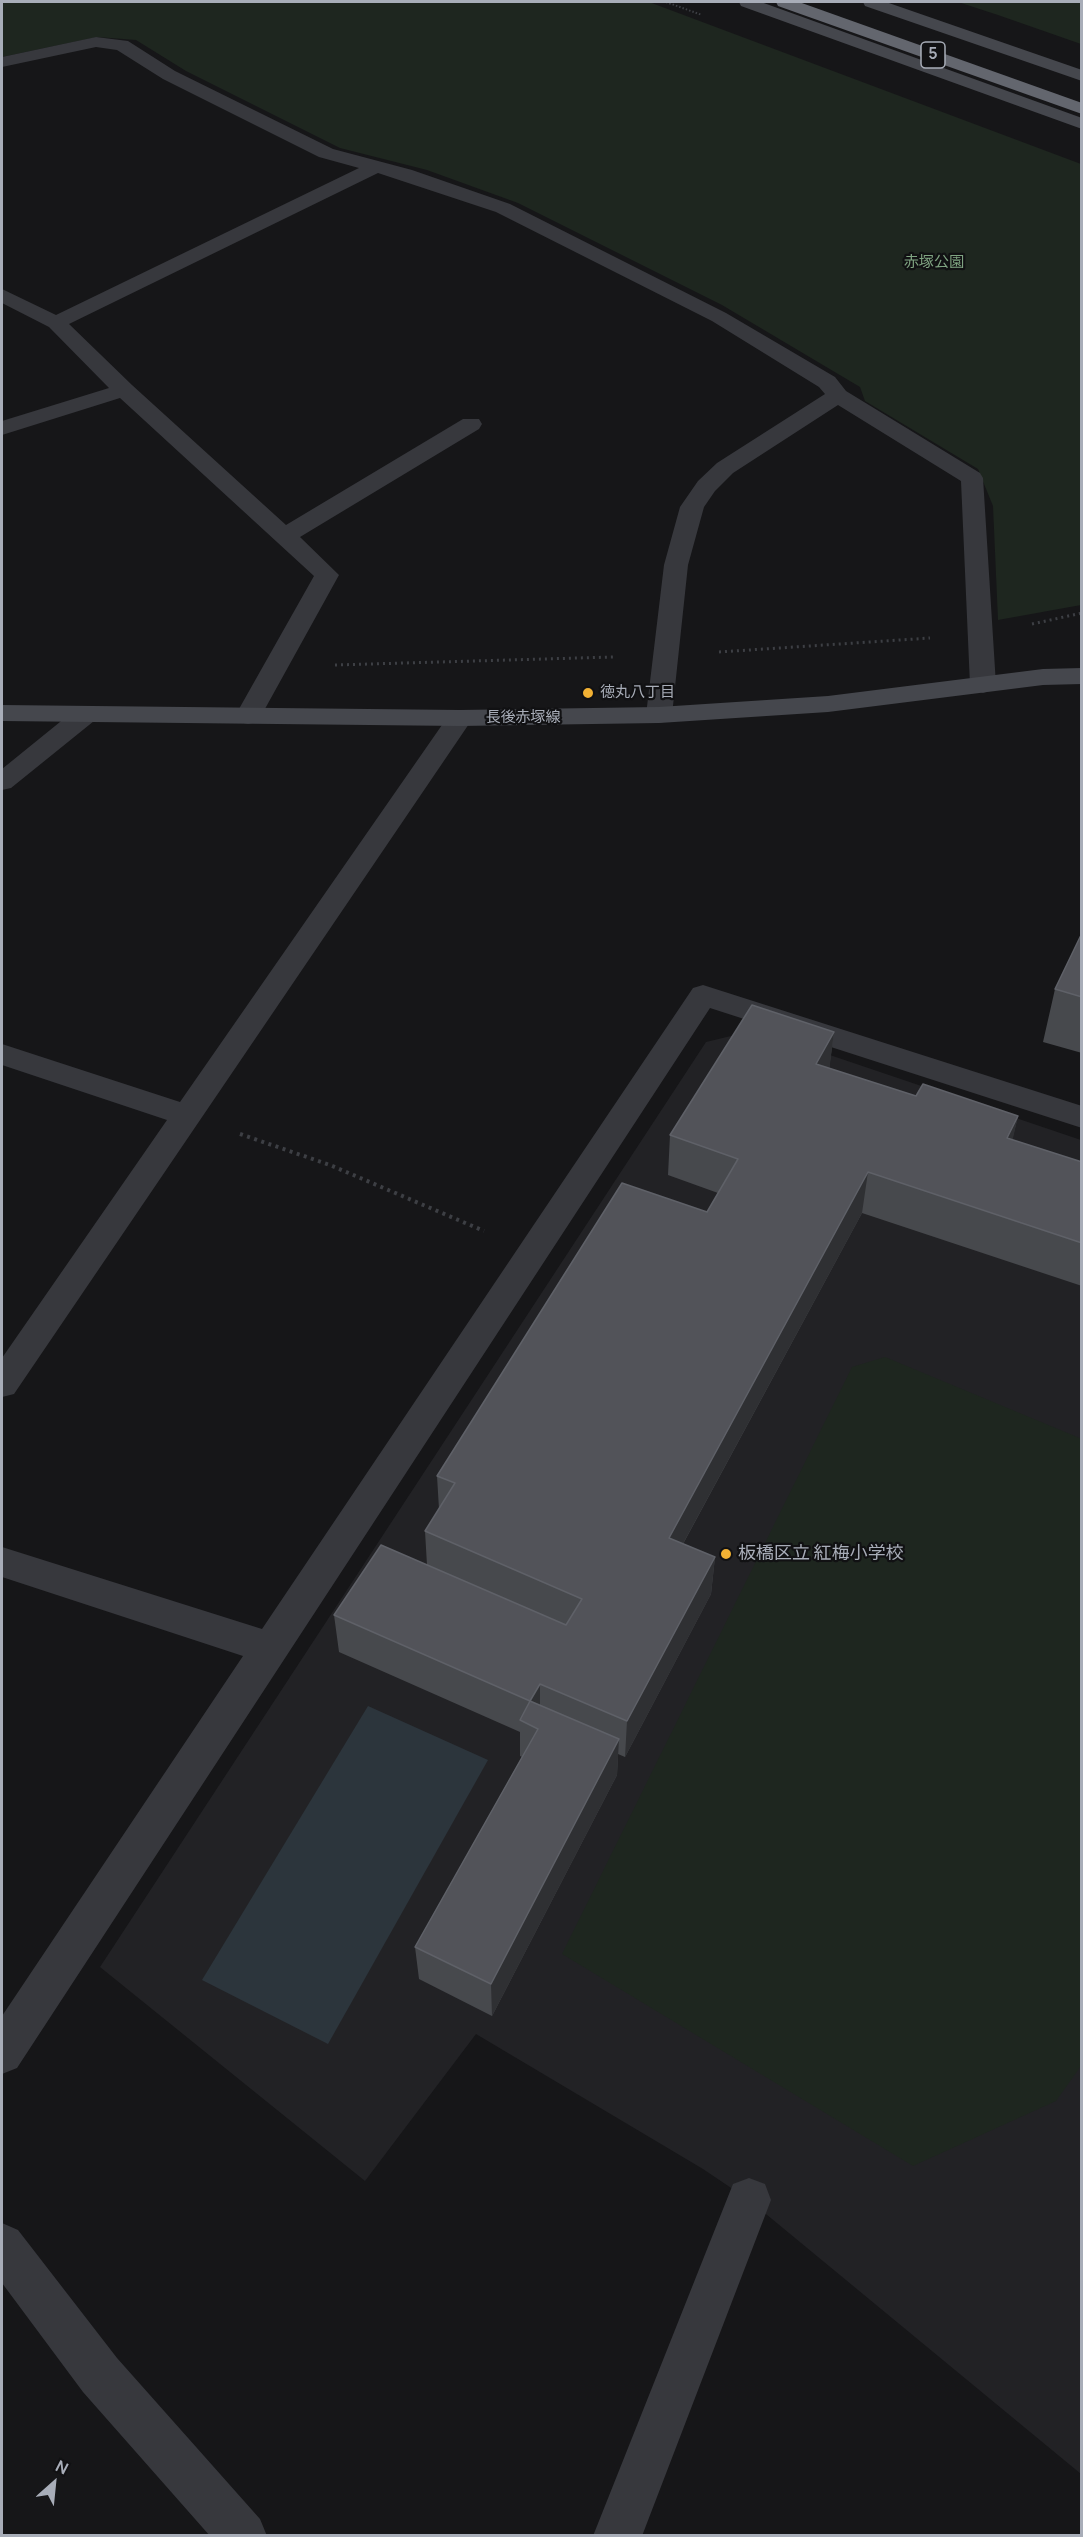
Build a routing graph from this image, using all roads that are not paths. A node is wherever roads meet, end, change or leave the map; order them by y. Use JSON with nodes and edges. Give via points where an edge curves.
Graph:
{"nodes":[{"id":1,"x":747,"y":2,"type":"edge"},
{"id":2,"x":784,"y":2,"type":"edge"},
{"id":3,"x":826,"y":2,"type":"edge"},
{"id":4,"x":871,"y":2,"type":"edge"},
{"id":5,"x":2,"y":62,"type":"edge"},
{"id":6,"x":1082,"y":76,"type":"edge"},
{"id":7,"x":1082,"y":94,"type":"edge"},
{"id":8,"x":1082,"y":109,"type":"edge"},
{"id":9,"x":1082,"y":124,"type":"edge"},
{"id":10,"x":375,"y":167,"type":"junction"},
{"id":11,"x":2,"y":295,"type":"edge"},
{"id":12,"x":56,"y":323,"type":"junction"},
{"id":13,"x":124,"y":390,"type":"junction"},
{"id":14,"x":838,"y":396,"type":"junction"},
{"id":15,"x":471,"y":424,"type":"dead end"},
{"id":16,"x":2,"y":428,"type":"edge"},
{"id":17,"x":285,"y":536,"type":"junction"},
{"id":18,"x":1082,"y":662,"type":"edge"},
{"id":19,"x":1043,"y":676,"type":"junction"},
{"id":20,"x":1082,"y":676,"type":"edge"},
{"id":21,"x":983,"y":685,"type":"junction"},
{"id":22,"x":2,"y":713,"type":"edge"},
{"id":23,"x":85,"y":715,"type":"junction"},
{"id":24,"x":659,"y":715,"type":"junction"},
{"id":25,"x":248,"y":716,"type":"junction"},
{"id":26,"x":460,"y":718,"type":"junction"},
{"id":27,"x":2,"y":782,"type":"edge"},
{"id":28,"x":2,"y":1054,"type":"edge"},
{"id":29,"x":186,"y":1115,"type":"junction"},
{"id":30,"x":1082,"y":1118,"type":"edge"},
{"id":31,"x":2,"y":1384,"type":"edge"},
{"id":32,"x":2,"y":1562,"type":"edge"},
{"id":33,"x":272,"y":1649,"type":"junction"},
{"id":34,"x":2,"y":2053,"type":"edge"},
{"id":35,"x":749,"y":2200,"type":"dead end"},
{"id":36,"x":2,"y":2246,"type":"edge"},
{"id":37,"x":243,"y":2535,"type":"edge"},
{"id":38,"x":617,"y":2535,"type":"edge"}],
"edges":[{"from":1,"to":9,"type":"main road"},
{"from":2,"to":8,"type":"highway","number":"5"},
{"from":3,"to":7,"type":"highway","number":"5"},
{"from":4,"to":6,"type":"main road"},
{"from":5,"to":10,"type":"street","via":[[96,42],[122,45],[169,75],[326,153]]},
{"from":10,"to":12,"type":"street"},
{"from":10,"to":14,"type":"street","via":[[503,208],[719,318],[827,382]]},
{"from":11,"to":12,"type":"street"},
{"from":12,"to":13,"type":"street"},
{"from":13,"to":16,"type":"street"},
{"from":13,"to":17,"type":"street"},
{"from":14,"to":21,"type":"street","via":[[972,478]]},
{"from":14,"to":24,"type":"street","via":[[725,468],[692,507],[676,565]]},
{"from":15,"to":17,"type":"street"},
{"from":17,"to":25,"type":"street","via":[[327,575]]},
{"from":18,"to":19,"type":"main road","name":"長後赤塚線"},
{"from":19,"to":20,"type":"main road","name":"長後赤塚線"},
{"from":19,"to":21,"type":"main road","name":"長後赤塚線"},
{"from":21,"to":24,"type":"main road","name":"長後赤塚線","via":[[828,704]]},
{"from":22,"to":23,"type":"main road","name":"長後赤塚線"},
{"from":23,"to":25,"type":"main road","name":"長後赤塚線"},
{"from":23,"to":27,"type":"street"},
{"from":24,"to":26,"type":"main road","name":"長後赤塚線"},
{"from":25,"to":26,"type":"main road","name":"長後赤塚線"},
{"from":26,"to":29,"type":"street"},
{"from":28,"to":29,"type":"street"},
{"from":29,"to":31,"type":"street"},
{"from":30,"to":33,"type":"street","via":[[704,995]]},
{"from":32,"to":33,"type":"street"},
{"from":33,"to":34,"type":"street"},
{"from":35,"to":38,"type":"street"},
{"from":36,"to":37,"type":"street","via":[[100,2375]]}]}
